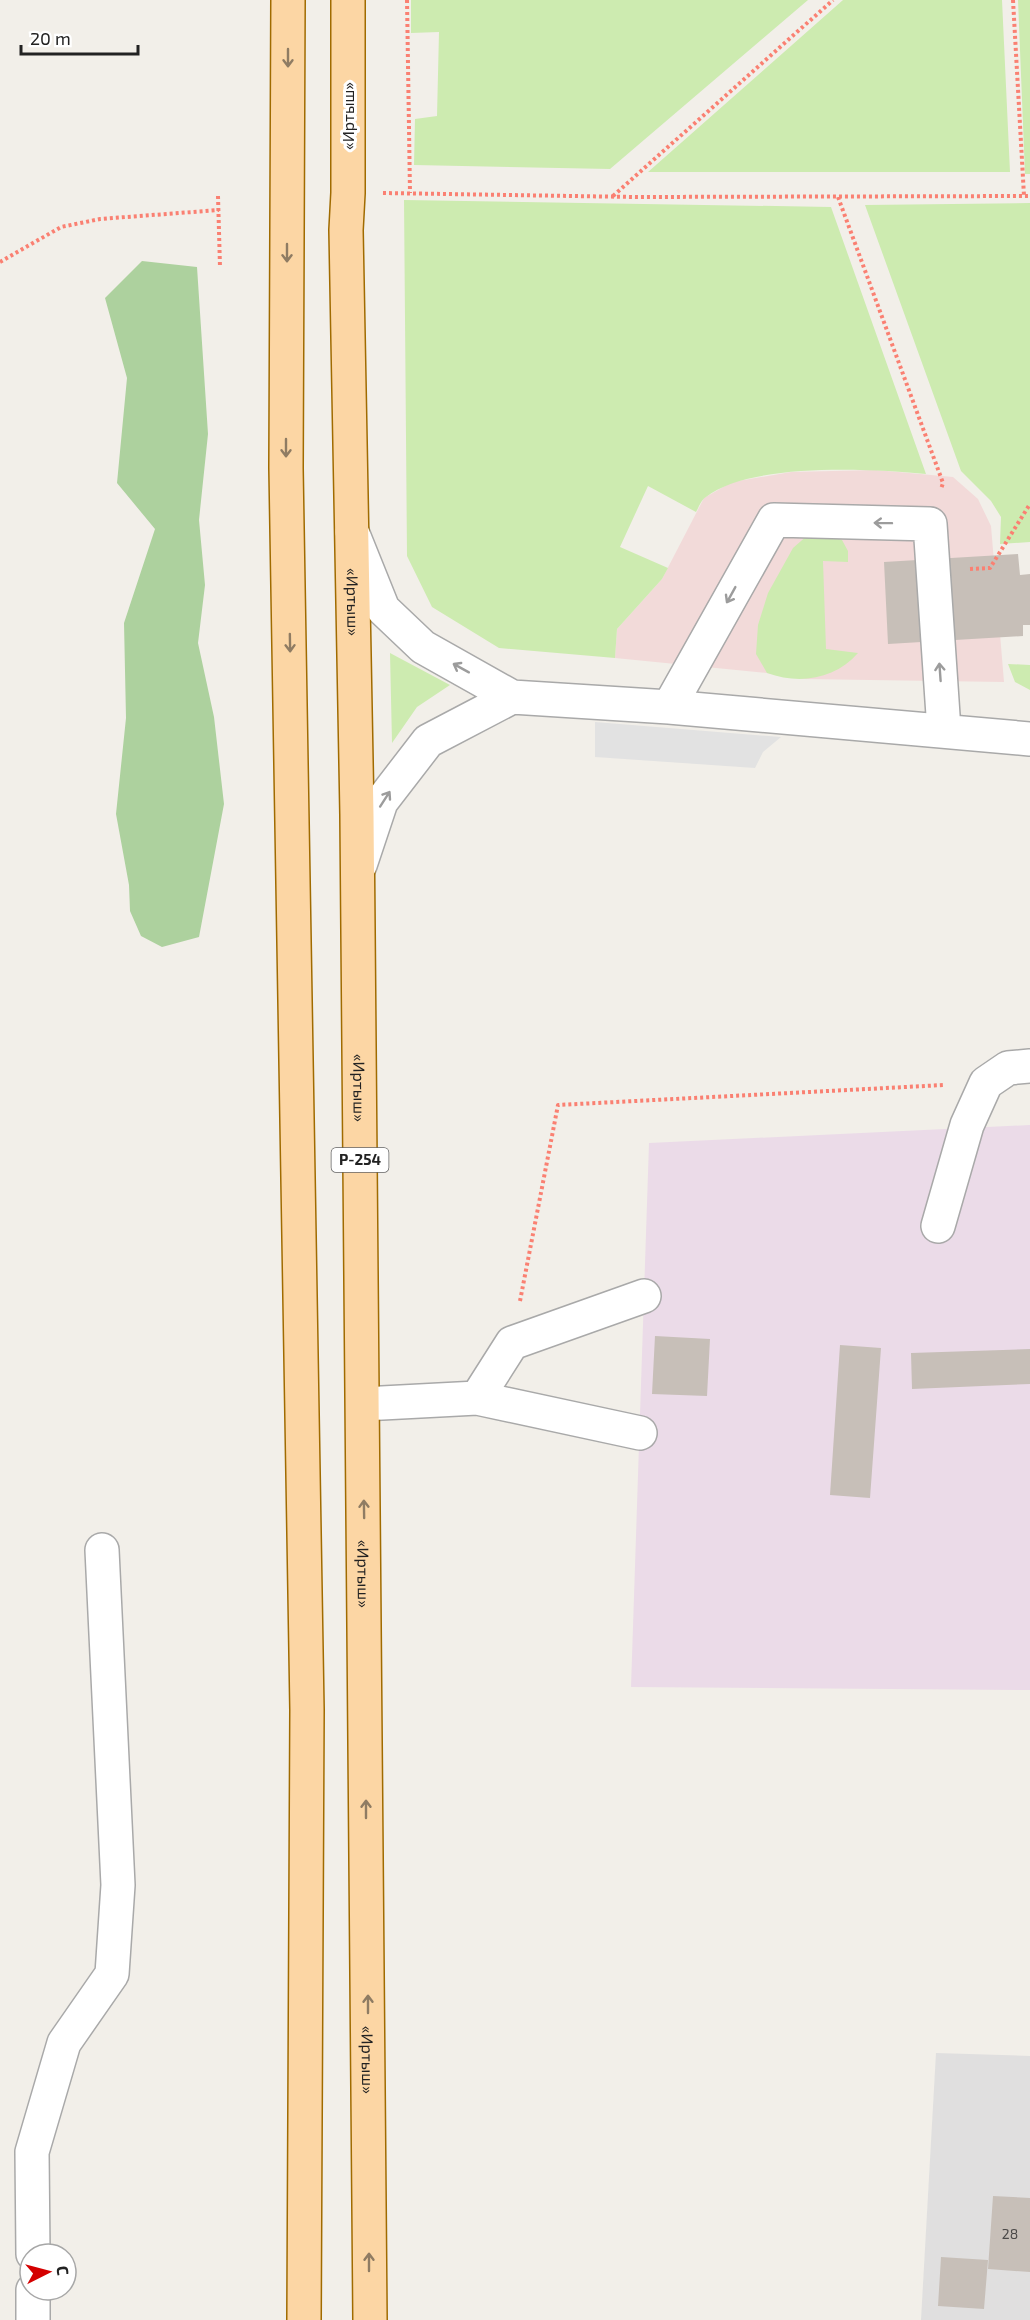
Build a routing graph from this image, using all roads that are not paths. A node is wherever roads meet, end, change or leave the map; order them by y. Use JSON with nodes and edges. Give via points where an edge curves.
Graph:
{"nodes":[{"id":1,"x":288,"y":0,"type":"edge"},
{"id":2,"x":348,"y":0,"type":"edge"},
{"id":3,"x":351,"y":530,"type":"junction"},
{"id":4,"x":512,"y":697,"type":"junction"},
{"id":5,"x":669,"y":707,"type":"junction"},
{"id":6,"x":944,"y":730,"type":"junction"},
{"id":7,"x":1030,"y":739,"type":"edge"},
{"id":8,"x":357,"y":873,"type":"junction"},
{"id":9,"x":1030,"y":1066,"type":"edge"},
{"id":10,"x":938,"y":1226,"type":"dead end"},
{"id":11,"x":644,"y":1296,"type":"dead end"},
{"id":12,"x":477,"y":1398,"type":"junction"},
{"id":13,"x":363,"y":1404,"type":"junction"},
{"id":14,"x":640,"y":1433,"type":"dead end"},
{"id":15,"x":102,"y":1550,"type":"dead end"},
{"id":16,"x":33,"y":2242,"type":"edge"},
{"id":17,"x":33,"y":2302,"type":"edge"},
{"id":18,"x":33,"y":2320,"type":"edge"},
{"id":19,"x":304,"y":2320,"type":"edge"},
{"id":20,"x":370,"y":2320,"type":"edge"}],
"edges":[{"from":1,"to":19,"type":"main road","one_way":true,"via":[[286,468],[307,1710]]},
{"from":2,"to":3,"type":"main road","name":"«Иртыш»","number":"Р-254","via":[[346,230]]},
{"from":4,"to":3,"type":"street","one_way":true,"via":[[423,647],[383,609]]},
{"from":3,"to":8,"type":"main road","name":"«Иртыш»","number":"Р-254"},
{"from":4,"to":5,"type":"street"},
{"from":8,"to":4,"type":"street","one_way":true,"via":[[381,802],[428,741]]},
{"from":5,"to":6,"type":"street"},
{"from":6,"to":5,"type":"street","one_way":true,"via":[[930,524],[774,520]]},
{"from":6,"to":7,"type":"street"},
{"from":8,"to":13,"type":"main road","name":"«Иртыш»","number":"Р-254"},
{"from":9,"to":10,"type":"street","via":[[1008,1068],[986,1083],[967,1125]]},
{"from":11,"to":12,"type":"street","via":[[512,1343]]},
{"from":12,"to":13,"type":"street"},
{"from":12,"to":14,"type":"street"},
{"from":20,"to":13,"type":"main road","name":"«Иртыш»","number":"Р-254","one_way":true},
{"from":15,"to":16,"type":"street","via":[[118,1885],[112,1974],[64,2043],[32,2152]]},
{"from":17,"to":18,"type":"street"}]}
